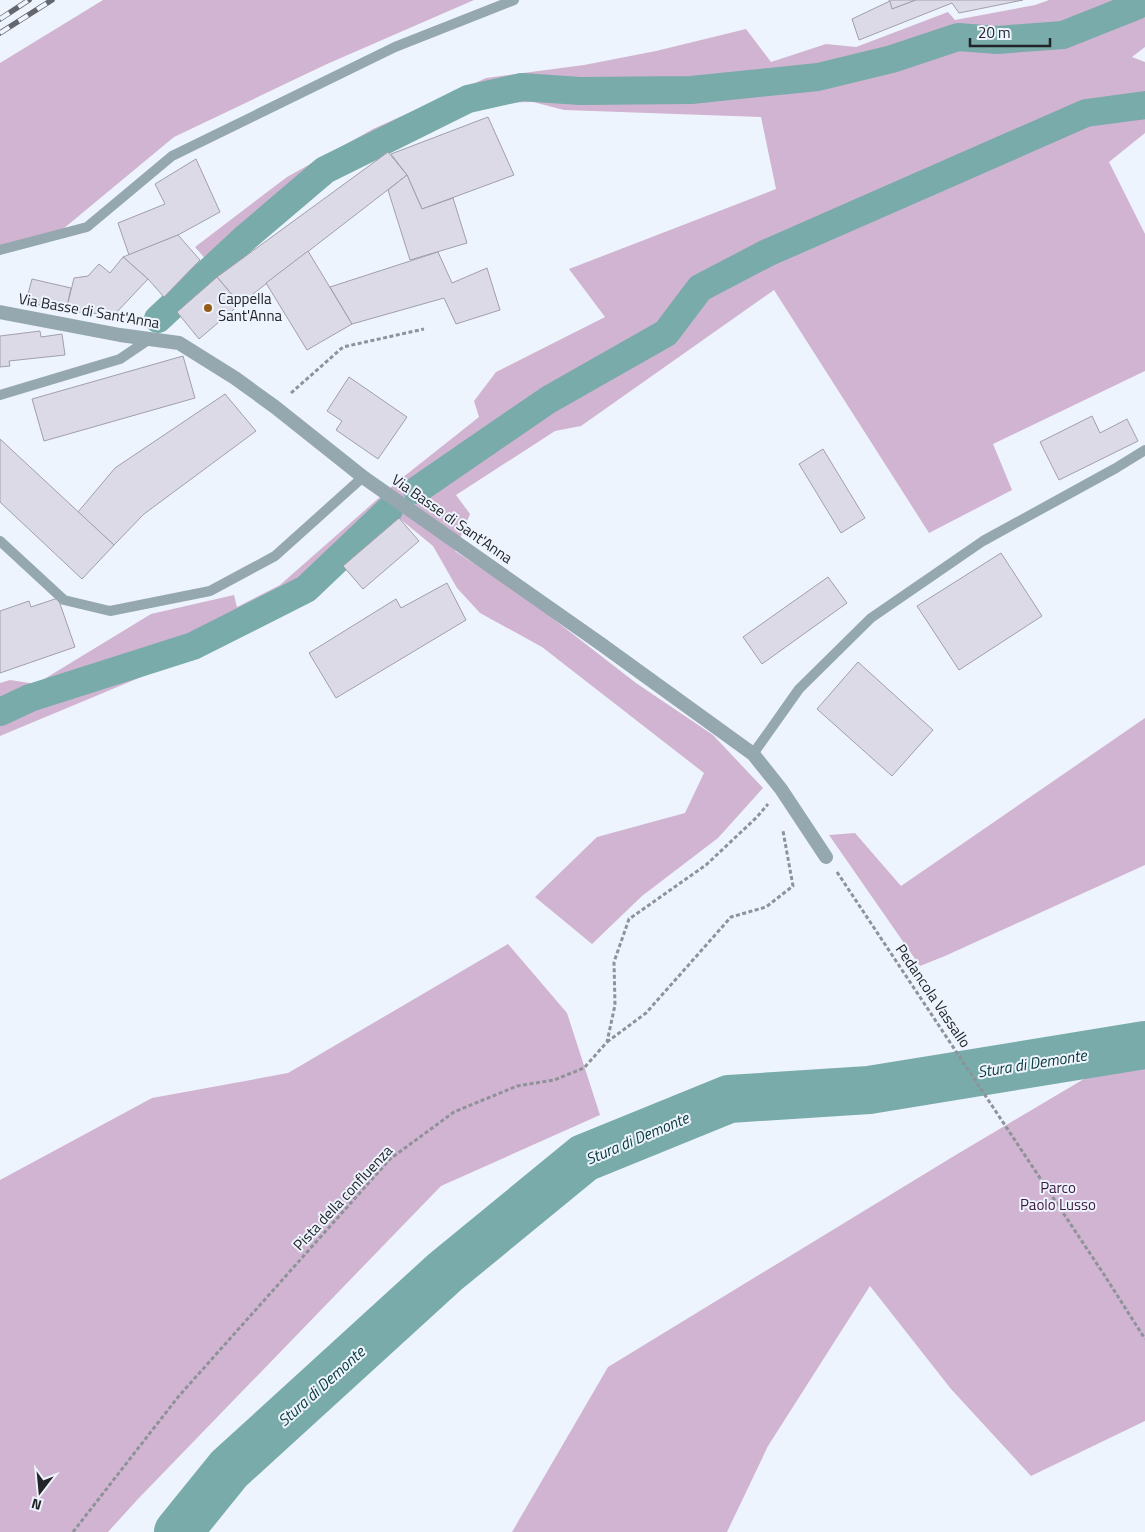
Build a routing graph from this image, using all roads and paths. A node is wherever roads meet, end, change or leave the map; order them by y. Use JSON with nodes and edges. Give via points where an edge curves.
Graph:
{"nodes":[{"id":1,"x":514,"y":0,"type":"edge"},
{"id":2,"x":0,"y":250,"type":"edge"},
{"id":3,"x":0,"y":312,"type":"edge"},
{"id":4,"x":424,"y":329,"type":"dead end"},
{"id":5,"x":151,"y":338,"type":"junction"},
{"id":6,"x":295,"y":390,"type":"dead end"},
{"id":7,"x":0,"y":395,"type":"edge"},
{"id":8,"x":1145,"y":450,"type":"edge"},
{"id":9,"x":363,"y":476,"type":"junction"},
{"id":10,"x":0,"y":542,"type":"edge"},
{"id":11,"x":753,"y":754,"type":"junction"},
{"id":12,"x":781,"y":789,"type":"junction"},
{"id":13,"x":782,"y":827,"type":"dead end"},
{"id":14,"x":826,"y":857,"type":"joint"},
{"id":15,"x":607,"y":1042,"type":"junction"},
{"id":16,"x":1145,"y":1339,"type":"edge"},
{"id":17,"x":72,"y":1532,"type":"edge"}],
"edges":[{"from":1,"to":2,"type":"lane","via":[[395,47],[172,156],[87,227]]},
{"from":3,"to":5,"type":"street","name":"Via Basse di Sant'Anna"},
{"from":4,"to":6,"type":"path","via":[[343,347]]},
{"from":5,"to":7,"type":"lane","via":[[120,359]]},
{"from":5,"to":9,"type":"street","name":"Via Basse di Sant'Anna","via":[[179,343],[235,378]]},
{"from":8,"to":11,"type":"lane","via":[[984,541],[870,618],[799,689]]},
{"from":9,"to":10,"type":"lane","via":[[275,556],[210,591],[110,611],[64,600]]},
{"from":9,"to":11,"type":"street","name":"Via Basse di Sant'Anna"},
{"from":11,"to":12,"type":"street","name":"Via Basse di Sant'Anna"},
{"from":12,"to":14,"type":"street","name":"Via Basse di Sant'Anna"},
{"from":12,"to":15,"type":"path","name":"Pista della confluenza","via":[[757,817],[706,865],[630,919],[614,962],[615,1005]]},
{"from":13,"to":15,"type":"path","via":[[793,886],[766,907],[731,917],[646,1013]]},
{"from":14,"to":16,"type":"path","name":"Pedancola Vassallo"},
{"from":15,"to":17,"type":"path","name":"Pista della confluenza","via":[[584,1068],[554,1080],[517,1086],[454,1112],[390,1159],[178,1397]]}]}
